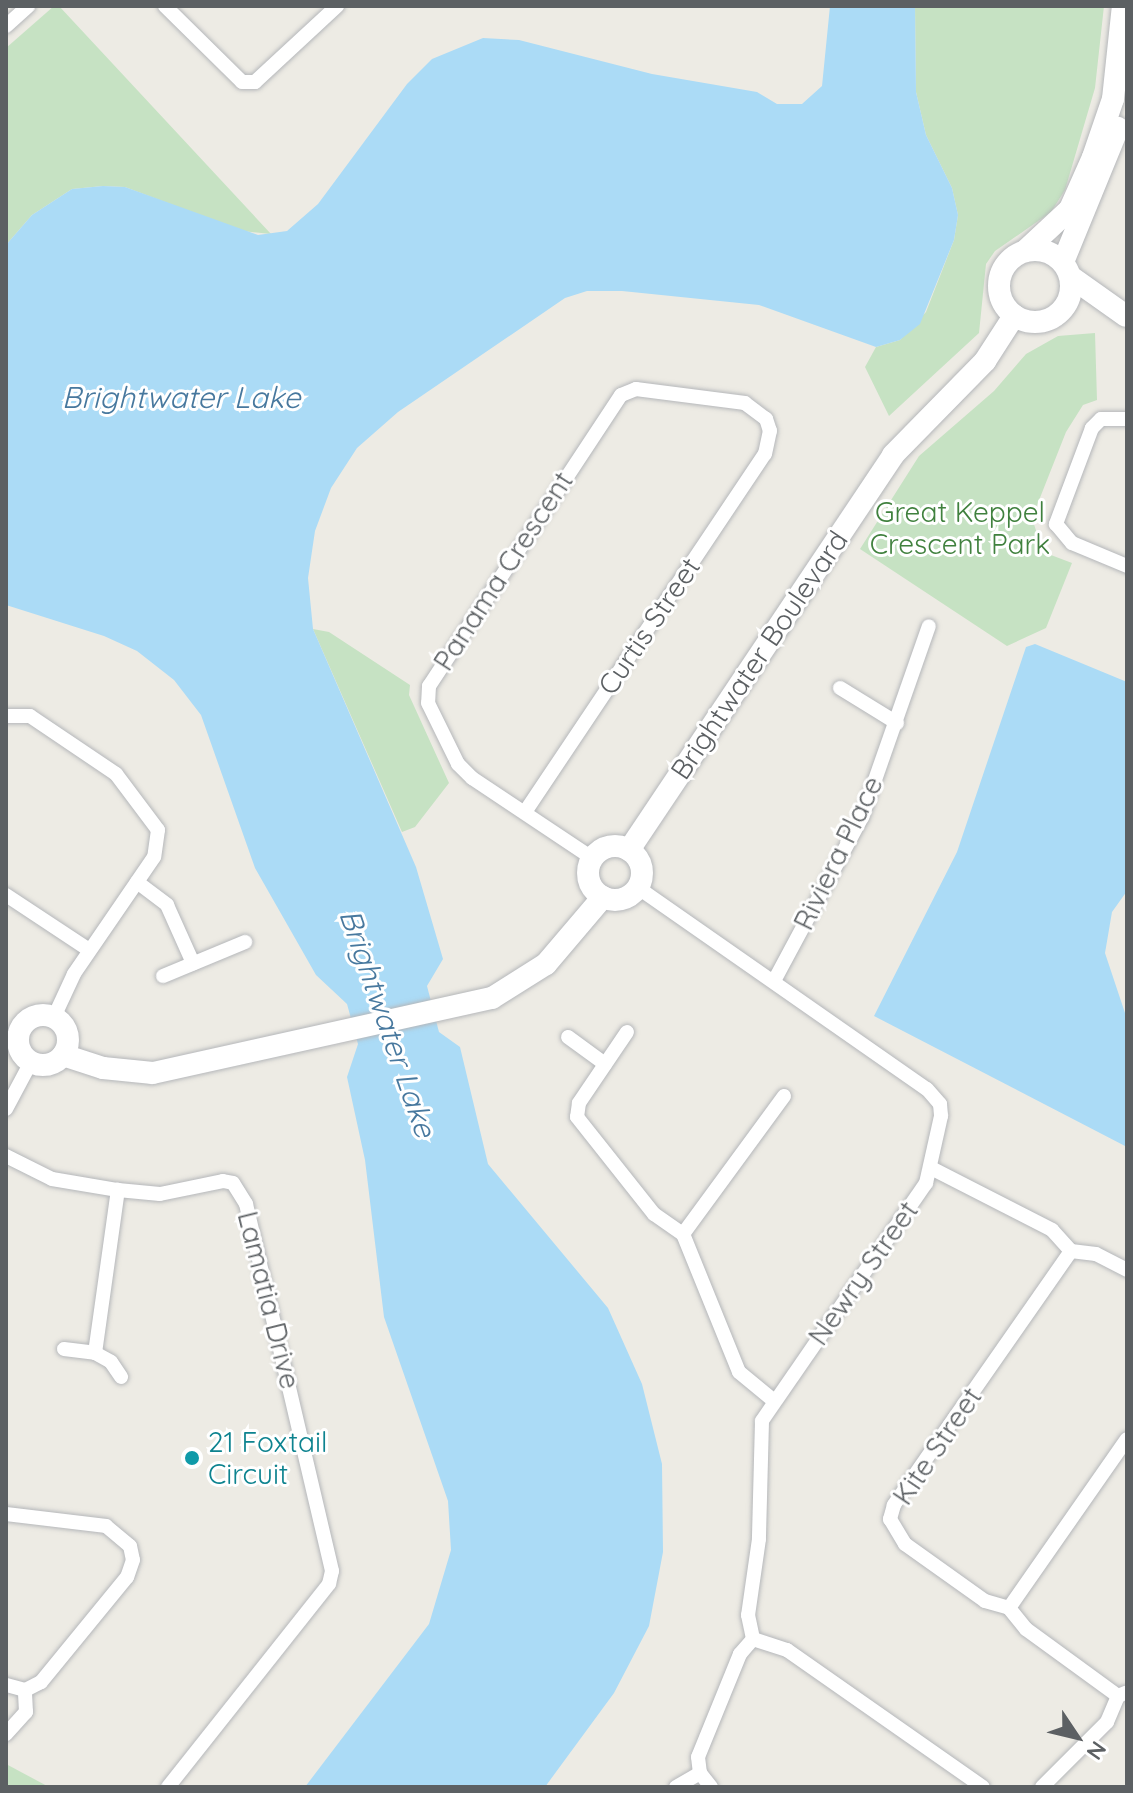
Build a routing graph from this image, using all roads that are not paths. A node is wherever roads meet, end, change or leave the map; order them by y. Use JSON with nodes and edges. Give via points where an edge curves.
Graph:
{"nodes":[{"id":1,"x":28,"y":6,"type":"edge"},
{"id":2,"x":165,"y":6,"type":"edge"},
{"id":3,"x":337,"y":6,"type":"edge"},
{"id":4,"x":1123,"y":6,"type":"edge"},
{"id":5,"x":6,"y":26,"type":"edge"},
{"id":6,"x":1123,"y":57,"type":"edge"},
{"id":7,"x":1127,"y":92,"type":"edge"},
{"id":8,"x":1025,"y":251,"type":"junction"},
{"id":9,"x":1067,"y":270,"type":"junction"},
{"id":10,"x":1063,"y":309,"type":"junction"},
{"id":11,"x":1014,"y":316,"type":"junction"},
{"id":12,"x":1126,"y":316,"type":"edge"},
{"id":13,"x":1127,"y":419,"type":"edge"},
{"id":14,"x":770,"y":439,"type":"joint"},
{"id":15,"x":1127,"y":566,"type":"edge"},
{"id":16,"x":929,"y":626,"type":"dead end"},
{"id":17,"x":840,"y":688,"type":"dead end"},
{"id":18,"x":6,"y":716,"type":"edge"},
{"id":19,"x":897,"y":723,"type":"junction"},
{"id":20,"x":525,"y":812,"type":"junction"},
{"id":21,"x":629,"y":850,"type":"junction"},
{"id":22,"x":592,"y":858,"type":"junction"},
{"id":23,"x":137,"y":882,"type":"junction"},
{"id":24,"x":637,"y":887,"type":"junction"},
{"id":25,"x":6,"y":895,"type":"edge"},
{"id":26,"x":603,"y":897,"type":"junction"},
{"id":27,"x":245,"y":942,"type":"dead end"},
{"id":28,"x":89,"y":950,"type":"junction"},
{"id":29,"x":193,"y":963,"type":"junction"},
{"id":30,"x":163,"y":976,"type":"dead end"},
{"id":31,"x":774,"y":981,"type":"junction"},
{"id":32,"x":54,"y":1017,"type":"junction"},
{"id":33,"x":14,"y":1029,"type":"edge"},
{"id":34,"x":627,"y":1032,"type":"dead end"},
{"id":35,"x":568,"y":1037,"type":"dead end"},
{"id":36,"x":63,"y":1055,"type":"junction"},
{"id":37,"x":31,"y":1062,"type":"junction"},
{"id":38,"x":605,"y":1064,"type":"junction"},
{"id":39,"x":784,"y":1096,"type":"dead end"},
{"id":40,"x":6,"y":1109,"type":"edge"},
{"id":41,"x":6,"y":1156,"type":"edge"},
{"id":42,"x":933,"y":1169,"type":"junction"},
{"id":43,"x":118,"y":1190,"type":"junction"},
{"id":44,"x":683,"y":1234,"type":"junction"},
{"id":45,"x":1071,"y":1251,"type":"junction"},
{"id":46,"x":1127,"y":1270,"type":"edge"},
{"id":47,"x":64,"y":1349,"type":"dead end"},
{"id":48,"x":95,"y":1353,"type":"junction"},
{"id":49,"x":121,"y":1377,"type":"dead end"},
{"id":50,"x":773,"y":1400,"type":"junction"},
{"id":51,"x":1127,"y":1439,"type":"edge"},
{"id":52,"x":6,"y":1514,"type":"edge"},
{"id":53,"x":1009,"y":1608,"type":"junction"},
{"id":54,"x":753,"y":1639,"type":"junction"},
{"id":55,"x":6,"y":1685,"type":"edge"},
{"id":56,"x":25,"y":1690,"type":"junction"},
{"id":57,"x":1123,"y":1694,"type":"edge"},
{"id":58,"x":6,"y":1734,"type":"edge"},
{"id":59,"x":700,"y":1773,"type":"junction"},
{"id":60,"x":168,"y":1787,"type":"edge"},
{"id":61,"x":676,"y":1787,"type":"edge"},
{"id":62,"x":711,"y":1787,"type":"edge"},
{"id":63,"x":983,"y":1787,"type":"edge"},
{"id":64,"x":1042,"y":1787,"type":"edge"}],
"edges":[{"from":1,"to":5,"type":"street"},
{"from":2,"to":3,"type":"street","via":[[242,82],[255,82]]},
{"from":4,"to":6,"type":"street"},
{"from":6,"to":8,"type":"street","via":[[1113,99],[1070,209]]},
{"from":7,"to":9,"type":"street","via":[[1109,158]]},
{"from":8,"to":9,"type":"street","via":[[1048,251]]},
{"from":8,"to":11,"type":"street","via":[[1000,274],[1000,297]]},
{"from":9,"to":10,"type":"street"},
{"from":9,"to":12,"type":"street"},
{"from":10,"to":11,"type":"street","via":[[1045,321]]},
{"from":10,"to":12,"type":"street"},
{"from":11,"to":21,"type":"street","name":"Brightwater Boulevard","via":[[985,361],[893,455]]},
{"from":13,"to":15,"type":"street","via":[[1101,419],[1092,428],[1056,524],[1072,543]]},
{"from":14,"to":20,"type":"street","name":"Curtis Street","via":[[765,454]]},
{"from":14,"to":20,"type":"street","name":"Panama Crescent","via":[[766,419],[745,403],[636,389],[610,406],[543,506],[429,686],[428,703],[458,764]]},
{"from":16,"to":19,"type":"street","name":"Riviera Place"},
{"from":17,"to":19,"type":"street"},
{"from":18,"to":23,"type":"street","via":[[30,716],[127,784],[158,830],[154,857]]},
{"from":19,"to":31,"type":"street","name":"Riviera Place","via":[[862,817]]},
{"from":20,"to":22,"type":"street","name":"Panama Crescent"},
{"from":21,"to":22,"type":"street","via":[[612,846]]},
{"from":21,"to":24,"type":"street","via":[[641,868]]},
{"from":22,"to":26,"type":"street","via":[[588,876]]},
{"from":23,"to":28,"type":"street"},
{"from":23,"to":29,"type":"street","via":[[167,905]]},
{"from":24,"to":26,"type":"street","via":[[624,898]]},
{"from":24,"to":31,"type":"street","name":"Newry Street"},
{"from":25,"to":28,"type":"street"},
{"from":26,"to":36,"type":"street","via":[[527,979],[492,998],[153,1073],[103,1068]]},
{"from":27,"to":29,"type":"street"},
{"from":28,"to":32,"type":"street"},
{"from":29,"to":30,"type":"street"},
{"from":31,"to":42,"type":"street","name":"Newry Street","via":[[935,1096],[941,1116]]},
{"from":32,"to":33,"type":"street","via":[[38,1015]]},
{"from":32,"to":36,"type":"street","via":[[68,1034]]},
{"from":33,"to":37,"type":"street"},
{"from":34,"to":38,"type":"street"},
{"from":35,"to":38,"type":"street"},
{"from":36,"to":37,"type":"street","via":[[45,1066]]},
{"from":37,"to":40,"type":"street"},
{"from":38,"to":44,"type":"street","via":[[579,1103],[583,1131],[654,1214]]},
{"from":39,"to":44,"type":"street"},
{"from":41,"to":43,"type":"street","name":"Lamatia Drive","via":[[52,1179]]},
{"from":42,"to":45,"type":"street","via":[[1052,1230]]},
{"from":42,"to":50,"type":"street","name":"Newry Street"},
{"from":43,"to":48,"type":"street"},
{"from":43,"to":60,"type":"street","name":"Lamatia Drive","via":[[160,1194],[223,1181],[241,1192],[331,1559],[329,1584]]},
{"from":44,"to":50,"type":"street","via":[[739,1372]]},
{"from":45,"to":46,"type":"street","via":[[1096,1254]]},
{"from":45,"to":53,"type":"street","name":"Kite Street","via":[[894,1505],[890,1519],[905,1544],[985,1601]]},
{"from":47,"to":48,"type":"street"},
{"from":48,"to":49,"type":"street"},
{"from":50,"to":54,"type":"street","name":"Newry Street","via":[[758,1435],[759,1539],[748,1615]]},
{"from":51,"to":53,"type":"street"},
{"from":52,"to":56,"type":"street","via":[[106,1526],[121,1535],[133,1560],[127,1577],[47,1675]]},
{"from":53,"to":57,"type":"street","name":"Kite Street","via":[[1026,1629]]},
{"from":54,"to":59,"type":"street","via":[[740,1654],[698,1757]]},
{"from":54,"to":63,"type":"street","via":[[787,1650]]},
{"from":55,"to":56,"type":"street"},
{"from":56,"to":58,"type":"street","via":[[26,1712]]},
{"from":57,"to":64,"type":"street","via":[[1107,1722]]},
{"from":59,"to":61,"type":"street"},
{"from":59,"to":62,"type":"street"}]}
